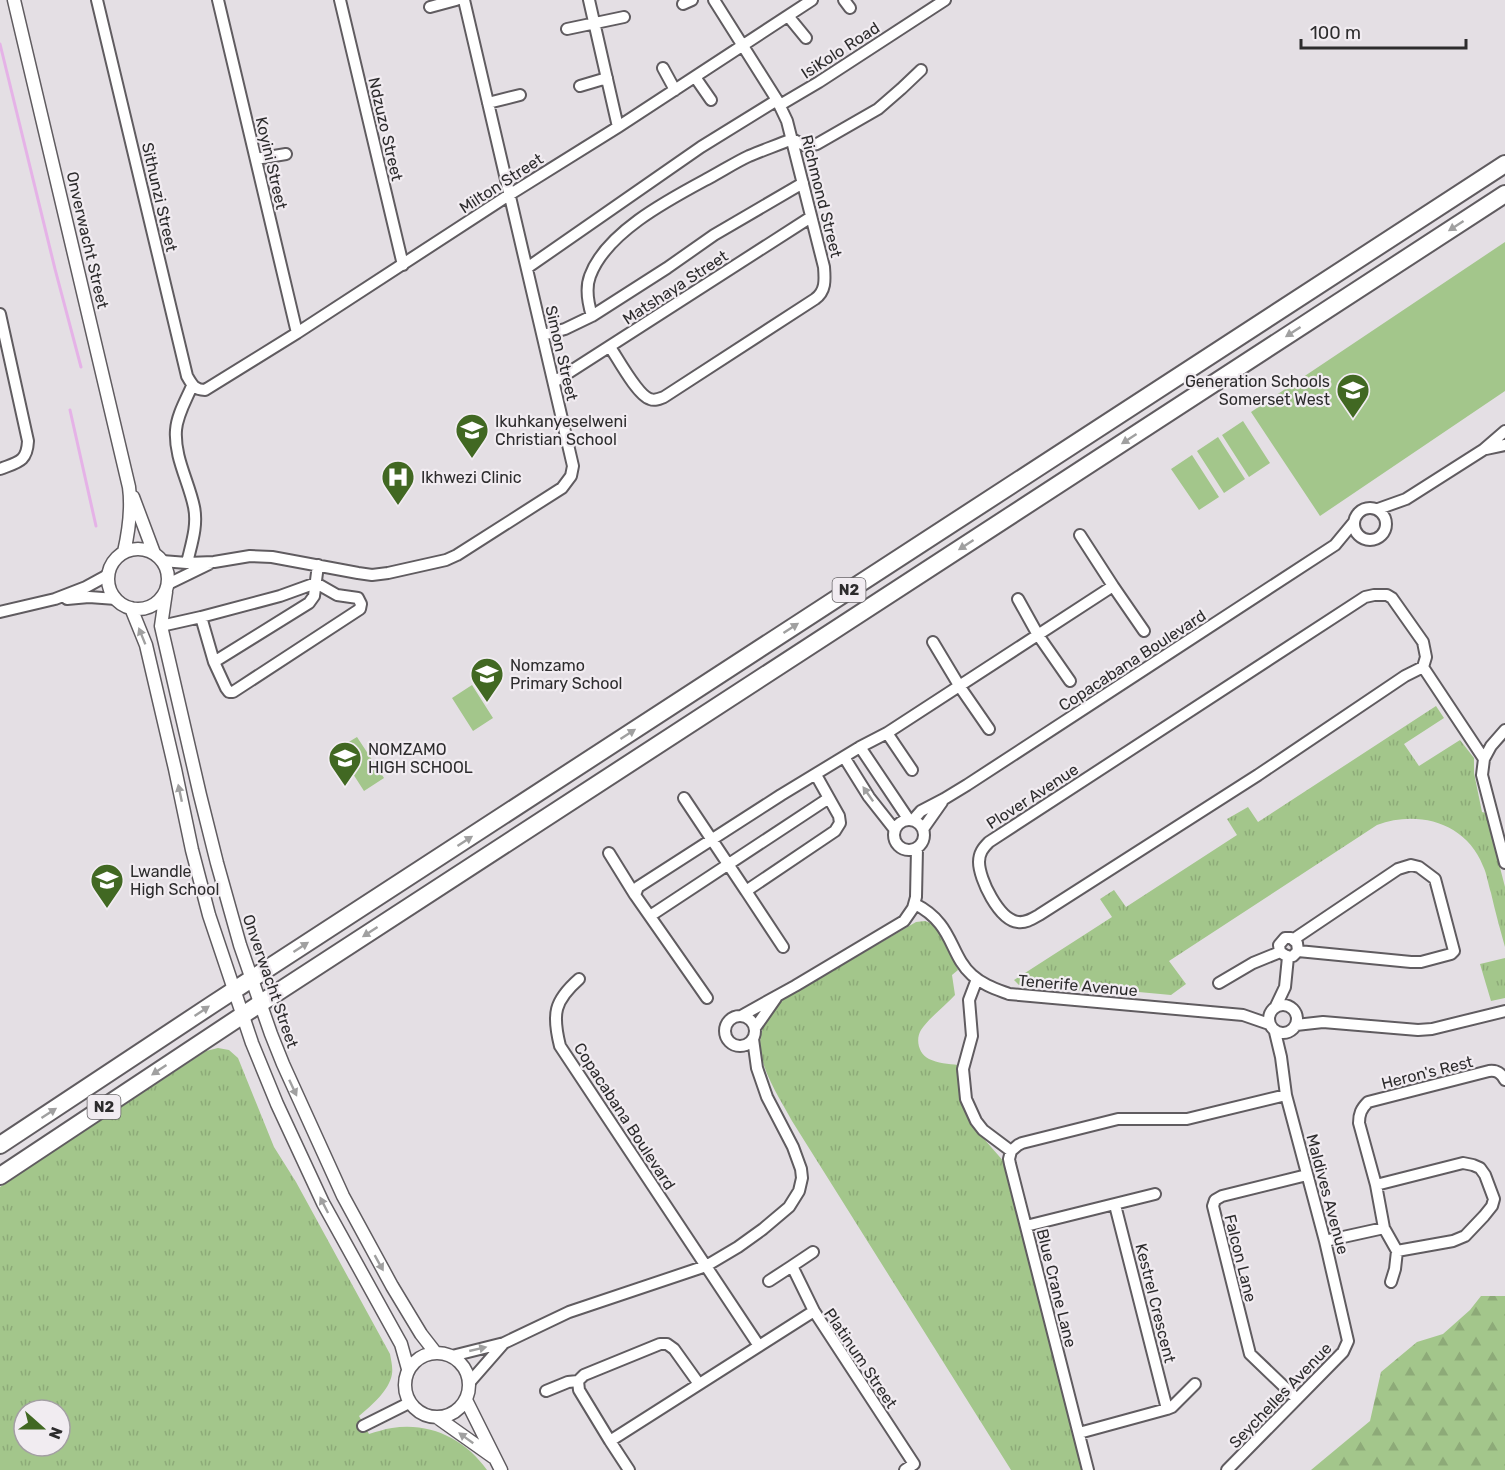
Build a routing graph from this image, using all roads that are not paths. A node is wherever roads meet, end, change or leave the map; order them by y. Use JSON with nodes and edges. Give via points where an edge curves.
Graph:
{"nodes":[{"id":1,"x":14,"y":0,"type":"edge"},
{"id":2,"x":97,"y":0,"type":"edge"},
{"id":3,"x":218,"y":0,"type":"edge"},
{"id":4,"x":340,"y":0,"type":"edge"},
{"id":5,"x":456,"y":0,"type":"edge"},
{"id":6,"x":464,"y":0,"type":"edge"},
{"id":7,"x":589,"y":0,"type":"edge"},
{"id":8,"x":714,"y":0,"type":"edge"},
{"id":9,"x":812,"y":0,"type":"edge"},
{"id":10,"x":945,"y":0,"type":"edge"},
{"id":11,"x":430,"y":7,"type":"dead end"},
{"id":12,"x":788,"y":16,"type":"junction"},
{"id":13,"x":624,"y":17,"type":"dead end"},
{"id":14,"x":594,"y":24,"type":"junction"},
{"id":15,"x":567,"y":29,"type":"dead end"},
{"id":16,"x":807,"y":38,"type":"dead end"},
{"id":17,"x":743,"y":45,"type":"junction"},
{"id":18,"x":663,"y":68,"type":"dead end"},
{"id":19,"x":921,"y":70,"type":"dead end"},
{"id":20,"x":695,"y":77,"type":"junction"},
{"id":21,"x":607,"y":78,"type":"junction"},
{"id":22,"x":580,"y":86,"type":"dead end"},
{"id":23,"x":675,"y":90,"type":"junction"},
{"id":24,"x":520,"y":95,"type":"dead end"},
{"id":25,"x":711,"y":100,"type":"dead end"},
{"id":26,"x":488,"y":103,"type":"junction"},
{"id":27,"x":778,"y":103,"type":"junction"},
{"id":28,"x":618,"y":127,"type":"junction"},
{"id":29,"x":792,"y":139,"type":"junction"},
{"id":30,"x":286,"y":154,"type":"dead end"},
{"id":31,"x":256,"y":159,"type":"junction"},
{"id":32,"x":1505,"y":164,"type":"edge"},
{"id":33,"x":803,"y":183,"type":"junction"},
{"id":34,"x":1505,"y":194,"type":"edge"},
{"id":35,"x":510,"y":195,"type":"junction"},
{"id":36,"x":811,"y":217,"type":"junction"},
{"id":37,"x":403,"y":265,"type":"junction"},
{"id":38,"x":527,"y":268,"type":"junction"},
{"id":39,"x":0,"y":314,"type":"edge"},
{"id":40,"x":592,"y":316,"type":"junction"},
{"id":41,"x":297,"y":333,"type":"junction"},
{"id":42,"x":543,"y":335,"type":"junction"},
{"id":43,"x":610,"y":347,"type":"junction"},
{"id":44,"x":12,"y":364,"type":"junction"},
{"id":45,"x":0,"y":369,"type":"edge"},
{"id":46,"x":554,"y":382,"type":"junction"},
{"id":47,"x":192,"y":386,"type":"junction"},
{"id":48,"x":1505,"y":431,"type":"edge"},
{"id":49,"x":1505,"y":445,"type":"edge"},
{"id":50,"x":1483,"y":450,"type":"junction"},
{"id":51,"x":0,"y":470,"type":"edge"},
{"id":52,"x":129,"y":487,"type":"junction"},
{"id":53,"x":1406,"y":499,"type":"junction"},
{"id":54,"x":1378,"y":509,"type":"junction"},
{"id":55,"x":1354,"y":522,"type":"junction"},
{"id":56,"x":1386,"y":522,"type":"junction"},
{"id":57,"x":1080,"y":535,"type":"dead end"},
{"id":58,"x":1363,"y":539,"type":"junction"},
{"id":59,"x":1335,"y":545,"type":"junction"},
{"id":60,"x":124,"y":552,"type":"junction"},
{"id":61,"x":158,"y":557,"type":"junction"},
{"id":62,"x":214,"y":562,"type":"junction"},
{"id":63,"x":187,"y":563,"type":"junction"},
{"id":64,"x":318,"y":565,"type":"junction"},
{"id":65,"x":108,"y":575,"type":"junction"},
{"id":66,"x":316,"y":584,"type":"junction"},
{"id":67,"x":1113,"y":586,"type":"junction"},
{"id":68,"x":167,"y":588,"type":"junction"},
{"id":69,"x":55,"y":599,"type":"junction"},
{"id":70,"x":116,"y":599,"type":"junction"},
{"id":71,"x":1018,"y":599,"type":"dead end"},
{"id":72,"x":131,"y":608,"type":"junction"},
{"id":73,"x":0,"y":612,"type":"edge"},
{"id":74,"x":201,"y":617,"type":"junction"},
{"id":75,"x":161,"y":626,"type":"junction"},
{"id":76,"x":1144,"y":631,"type":"dead end"},
{"id":77,"x":1038,"y":635,"type":"junction"},
{"id":78,"x":933,"y":642,"type":"dead end"},
{"id":79,"x":214,"y":662,"type":"junction"},
{"id":80,"x":1423,"y":667,"type":"junction"},
{"id":81,"x":1070,"y":681,"type":"dead end"},
{"id":82,"x":960,"y":687,"type":"junction"},
{"id":83,"x":989,"y":729,"type":"dead end"},
{"id":84,"x":1504,"y":732,"type":"edge"},
{"id":85,"x":887,"y":733,"type":"junction"},
{"id":86,"x":860,"y":747,"type":"junction"},
{"id":87,"x":844,"y":756,"type":"junction"},
{"id":88,"x":1484,"y":759,"type":"junction"},
{"id":89,"x":912,"y":770,"type":"dead end"},
{"id":90,"x":816,"y":775,"type":"junction"},
{"id":91,"x":684,"y":798,"type":"dead end"},
{"id":92,"x":829,"y":798,"type":"junction"},
{"id":93,"x":944,"y":799,"type":"junction"},
{"id":94,"x":911,"y":820,"type":"junction"},
{"id":95,"x":923,"y":828,"type":"junction"},
{"id":96,"x":895,"y":830,"type":"junction"},
{"id":97,"x":711,"y":840,"type":"junction"},
{"id":98,"x":901,"y":848,"type":"junction"},
{"id":99,"x":917,"y":848,"type":"junction"},
{"id":100,"x":609,"y":853,"type":"dead end"},
{"id":101,"x":1505,"y":864,"type":"edge"},
{"id":102,"x":728,"y":865,"type":"junction"},
{"id":103,"x":916,"y":873,"type":"junction"},
{"id":104,"x":746,"y":891,"type":"junction"},
{"id":105,"x":635,"y":895,"type":"junction"},
{"id":106,"x":915,"y":904,"type":"junction"},
{"id":107,"x":650,"y":916,"type":"junction"},
{"id":108,"x":1294,"y":939,"type":"junction"},
{"id":109,"x":783,"y":947,"type":"dead end"},
{"id":110,"x":1298,"y":951,"type":"junction"},
{"id":111,"x":1284,"y":954,"type":"junction"},
{"id":112,"x":252,"y":979,"type":"junction"},
{"id":113,"x":579,"y":979,"type":"dead end"},
{"id":114,"x":977,"y":979,"type":"junction"},
{"id":115,"x":1219,"y":983,"type":"dead end"},
{"id":116,"x":1285,"y":987,"type":"junction"},
{"id":117,"x":235,"y":990,"type":"junction"},
{"id":118,"x":778,"y":996,"type":"junction"},
{"id":119,"x":706,"y":998,"type":"dead end"},
{"id":120,"x":261,"y":1003,"type":"junction"},
{"id":121,"x":1274,"y":1008,"type":"junction"},
{"id":122,"x":1292,"y":1009,"type":"junction"},
{"id":123,"x":1505,"y":1011,"type":"edge"},
{"id":124,"x":243,"y":1015,"type":"junction"},
{"id":125,"x":1243,"y":1015,"type":"junction"},
{"id":126,"x":741,"y":1016,"type":"junction"},
{"id":127,"x":1323,"y":1022,"type":"junction"},
{"id":128,"x":1272,"y":1028,"type":"junction"},
{"id":129,"x":1292,"y":1029,"type":"junction"},
{"id":130,"x":754,"y":1033,"type":"junction"},
{"id":131,"x":738,"y":1046,"type":"junction"},
{"id":132,"x":1281,"y":1057,"type":"junction"},
{"id":133,"x":757,"y":1068,"type":"junction"},
{"id":134,"x":1505,"y":1080,"type":"edge"},
{"id":135,"x":1286,"y":1095,"type":"junction"},
{"id":136,"x":0,"y":1145,"type":"edge"},
{"id":137,"x":1011,"y":1151,"type":"junction"},
{"id":138,"x":1306,"y":1175,"type":"junction"},
{"id":139,"x":0,"y":1176,"type":"edge"},
{"id":140,"x":1376,"y":1185,"type":"junction"},
{"id":141,"x":1155,"y":1194,"type":"dead end"},
{"id":142,"x":1115,"y":1205,"type":"junction"},
{"id":143,"x":1026,"y":1226,"type":"junction"},
{"id":144,"x":1384,"y":1228,"type":"junction"},
{"id":145,"x":1325,"y":1241,"type":"junction"},
{"id":146,"x":1397,"y":1251,"type":"junction"},
{"id":147,"x":813,"y":1252,"type":"dead end"},
{"id":148,"x":706,"y":1266,"type":"junction"},
{"id":149,"x":792,"y":1266,"type":"junction"},
{"id":150,"x":769,"y":1281,"type":"dead end"},
{"id":151,"x":1391,"y":1282,"type":"dead end"},
{"id":152,"x":814,"y":1311,"type":"junction"},
{"id":153,"x":1348,"y":1337,"type":"joint"},
{"id":154,"x":504,"y":1343,"type":"junction"},
{"id":155,"x":759,"y":1346,"type":"junction"},
{"id":156,"x":435,"y":1352,"type":"junction"},
{"id":157,"x":452,"y":1356,"type":"junction"},
{"id":158,"x":408,"y":1369,"type":"junction"},
{"id":159,"x":578,"y":1381,"type":"junction"},
{"id":160,"x":470,"y":1383,"type":"junction"},
{"id":161,"x":699,"y":1384,"type":"junction"},
{"id":162,"x":1195,"y":1384,"type":"dead end"},
{"id":163,"x":546,"y":1390,"type":"dead end"},
{"id":164,"x":1297,"y":1399,"type":"junction"},
{"id":165,"x":466,"y":1400,"type":"junction"},
{"id":166,"x":409,"y":1403,"type":"junction"},
{"id":167,"x":1167,"y":1409,"type":"junction"},
{"id":168,"x":438,"y":1418,"type":"junction"},
{"id":169,"x":363,"y":1426,"type":"dead end"},
{"id":170,"x":1079,"y":1432,"type":"junction"},
{"id":171,"x":610,"y":1441,"type":"junction"},
{"id":172,"x":494,"y":1458,"type":"junction"},
{"id":173,"x":912,"y":1468,"type":"edge"},
{"id":174,"x":501,"y":1470,"type":"edge"},
{"id":175,"x":629,"y":1470,"type":"edge"},
{"id":176,"x":1089,"y":1470,"type":"edge"},
{"id":177,"x":1227,"y":1470,"type":"edge"}],
"edges":[{"from":1,"to":52,"type":"street","name":"Onverwacht Street"},
{"from":2,"to":47,"type":"street","name":"Sithunzi Street"},
{"from":3,"to":31,"type":"street","name":"Koyini Street"},
{"from":4,"to":37,"type":"street","name":"Ndzuzo Street"},
{"from":5,"to":11,"type":"street"},
{"from":6,"to":26,"type":"street","name":"Simon Street"},
{"from":7,"to":14,"type":"street"},
{"from":8,"to":17,"type":"street","name":"Richmond Street"},
{"from":9,"to":12,"type":"street","name":"Milton Street"},
{"from":10,"to":27,"type":"street","name":"IsiKolo Road","via":[[819,82]]},
{"from":12,"to":16,"type":"street"},
{"from":12,"to":17,"type":"street","name":"Milton Street"},
{"from":13,"to":14,"type":"street"},
{"from":14,"to":15,"type":"street"},
{"from":14,"to":21,"type":"street"},
{"from":17,"to":20,"type":"street","name":"Milton Street"},
{"from":17,"to":27,"type":"street","name":"Richmond Street"},
{"from":18,"to":23,"type":"street"},
{"from":19,"to":29,"type":"street","via":[[878,109],[817,144],[806,146]]},
{"from":20,"to":23,"type":"street","name":"Milton Street"},
{"from":20,"to":25,"type":"street"},
{"from":21,"to":22,"type":"street"},
{"from":21,"to":28,"type":"street"},
{"from":23,"to":28,"type":"street","name":"Milton Street"},
{"from":24,"to":26,"type":"street"},
{"from":26,"to":35,"type":"street","name":"Simon Street"},
{"from":27,"to":29,"type":"street","name":"Richmond Street"},
{"from":27,"to":38,"type":"street","name":"IsiKolo Road","via":[[700,147]]},
{"from":28,"to":35,"type":"street","name":"Milton Street"},
{"from":29,"to":33,"type":"street","name":"Richmond Street"},
{"from":29,"to":40,"type":"street","via":[[748,156],[667,201],[625,231],[590,275],[587,293]]},
{"from":30,"to":31,"type":"street"},
{"from":31,"to":41,"type":"street","name":"Koyini Street"},
{"from":112,"to":32,"type":"highway","number":"N2","one_way":true},
{"from":33,"to":36,"type":"street","name":"Richmond Street"},
{"from":33,"to":40,"type":"street","via":[[714,235]]},
{"from":34,"to":120,"type":"highway","number":"N2","one_way":true},
{"from":35,"to":37,"type":"street","name":"Milton Street"},
{"from":35,"to":38,"type":"street","name":"Simon Street"},
{"from":36,"to":43,"type":"street","name":"Matshaya Street"},
{"from":36,"to":43,"type":"street","name":"Richmond Street","via":[[824,267],[820,295],[664,397],[656,400],[640,394]]},
{"from":37,"to":41,"type":"street","name":"Milton Street"},
{"from":38,"to":42,"type":"street","name":"Simon Street"},
{"from":39,"to":44,"type":"street"},
{"from":40,"to":42,"type":"street"},
{"from":41,"to":47,"type":"street","name":"Milton Street","via":[[205,390]]},
{"from":42,"to":46,"type":"street","name":"Simon Street"},
{"from":43,"to":46,"type":"street","name":"Matshaya Street"},
{"from":44,"to":45,"type":"street"},
{"from":44,"to":51,"type":"street","via":[[27,441],[26,455]]},
{"from":46,"to":64,"type":"street","name":"Simon Street","via":[[573,466],[562,488],[446,560],[372,575]]},
{"from":47,"to":63,"type":"street","via":[[176,429],[195,509]]},
{"from":48,"to":50,"type":"street"},
{"from":49,"to":50,"type":"street"},
{"from":50,"to":53,"type":"street"},
{"from":52,"to":60,"type":"street","name":"Onverwacht Street","via":[[131,511]]},
{"from":52,"to":61,"type":"street","name":"Onverwacht Street"},
{"from":53,"to":54,"type":"street"},
{"from":53,"to":56,"type":"street"},
{"from":54,"to":55,"type":"street","via":[[1362,509]]},
{"from":54,"to":56,"type":"street"},
{"from":55,"to":58,"type":"street","via":[[1355,532]]},
{"from":55,"to":59,"type":"street","name":"Copacabana Boulevard"},
{"from":56,"to":58,"type":"street","via":[[1379,538]]},
{"from":57,"to":67,"type":"street","name":"Copacabana Boulevard"},
{"from":58,"to":59,"type":"street","name":"Copacabana Boulevard"},
{"from":59,"to":93,"type":"street","name":"Copacabana Boulevard"},
{"from":60,"to":61,"type":"street","via":[[144,549]]},
{"from":60,"to":65,"type":"street"},
{"from":61,"to":63,"type":"street","name":"Simon Street"},
{"from":61,"to":68,"type":"street","via":[[166,568]]},
{"from":62,"to":63,"type":"street","name":"Simon Street"},
{"from":62,"to":64,"type":"street","name":"Simon Street","via":[[250,556]]},
{"from":62,"to":68,"type":"street","name":"Simon Street"},
{"from":64,"to":66,"type":"street"},
{"from":65,"to":69,"type":"street"},
{"from":65,"to":70,"type":"street","via":[[109,588]]},
{"from":66,"to":74,"type":"street"},
{"from":66,"to":79,"type":"street","via":[[309,603]]},
{"from":66,"to":79,"type":"street","via":[[337,595],[358,598],[361,607],[234,692],[226,688]]},
{"from":67,"to":76,"type":"street","name":"Copacabana Boulevard"},
{"from":67,"to":77,"type":"street"},
{"from":68,"to":72,"type":"street","via":[[155,604]]},
{"from":68,"to":75,"type":"street","name":"Onverwacht Street"},
{"from":69,"to":70,"type":"street"},
{"from":69,"to":73,"type":"street"},
{"from":70,"to":72,"type":"street"},
{"from":71,"to":77,"type":"street"},
{"from":117,"to":72,"type":"street","one_way":true,"via":[[209,915],[146,645]]},
{"from":74,"to":75,"type":"street"},
{"from":74,"to":79,"type":"street"},
{"from":75,"to":112,"type":"street","name":"Onverwacht Street","via":[[217,863]]},
{"from":77,"to":81,"type":"street"},
{"from":77,"to":82,"type":"street"},
{"from":78,"to":82,"type":"street"},
{"from":80,"to":80,"type":"street","name":"Plover Avenue","via":[[1423,642],[1392,598],[1374,594],[1365,597],[989,842],[981,851],[980,873],[997,908],[1015,922],[1026,922]]},
{"from":80,"to":88,"type":"street","name":"Plover Avenue"},
{"from":82,"to":83,"type":"street"},
{"from":82,"to":85,"type":"street"},
{"from":84,"to":88,"type":"street"},
{"from":85,"to":86,"type":"street"},
{"from":85,"to":89,"type":"street"},
{"from":86,"to":87,"type":"street"},
{"from":86,"to":94,"type":"street"},
{"from":87,"to":90,"type":"street"},
{"from":96,"to":87,"type":"street","one_way":true},
{"from":88,"to":101,"type":"street","via":[[1482,775]]},
{"from":90,"to":92,"type":"street"},
{"from":90,"to":97,"type":"street"},
{"from":91,"to":97,"type":"street"},
{"from":92,"to":102,"type":"street"},
{"from":92,"to":104,"type":"street","via":[[839,816],[835,831]]},
{"from":93,"to":94,"type":"street","name":"Copacabana Boulevard"},
{"from":93,"to":95,"type":"street","name":"Copacabana Boulevard"},
{"from":94,"to":95,"type":"street"},
{"from":94,"to":96,"type":"street","via":[[900,822]]},
{"from":95,"to":99,"type":"street","via":[[923,839]]},
{"from":96,"to":98,"type":"street","via":[[895,842]]},
{"from":97,"to":102,"type":"street"},
{"from":97,"to":105,"type":"street","via":[[638,887]]},
{"from":98,"to":99,"type":"street"},
{"from":98,"to":103,"type":"street"},
{"from":99,"to":103,"type":"street"},
{"from":100,"to":105,"type":"street"},
{"from":102,"to":104,"type":"street"},
{"from":102,"to":107,"type":"street"},
{"from":103,"to":106,"type":"street"},
{"from":104,"to":109,"type":"street"},
{"from":105,"to":107,"type":"street"},
{"from":106,"to":114,"type":"street","name":"Tenerife Avenue","via":[[942,925],[957,957]]},
{"from":106,"to":118,"type":"street","via":[[904,921]]},
{"from":107,"to":119,"type":"street"},
{"from":108,"to":110,"type":"street"},
{"from":108,"to":110,"type":"street","via":[[1398,868],[1411,866],[1435,879],[1455,951],[1421,962]]},
{"from":108,"to":111,"type":"street","via":[[1282,940],[1279,945]]},
{"from":110,"to":111,"type":"street","via":[[1293,956]]},
{"from":111,"to":115,"type":"street","via":[[1253,963]]},
{"from":111,"to":116,"type":"street"},
{"from":112,"to":117,"type":"highway","number":"N2"},
{"from":112,"to":120,"type":"street","name":"Onverwacht Street"},
{"from":113,"to":148,"type":"street","name":"Copacabana Boulevard","via":[[558,1004],[555,1018],[560,1046]]},
{"from":114,"to":125,"type":"street","name":"Tenerife Avenue","via":[[1009,994]]},
{"from":114,"to":137,"type":"street","via":[[969,1000],[972,1036],[963,1068],[966,1099],[983,1130]]},
{"from":116,"to":121,"type":"street"},
{"from":116,"to":122,"type":"street"},
{"from":117,"to":124,"type":"street"},
{"from":136,"to":117,"type":"highway","number":"N2","one_way":true},
{"from":118,"to":126,"type":"street"},
{"from":118,"to":130,"type":"street"},
{"from":120,"to":124,"type":"highway","number":"N2"},
{"from":120,"to":156,"type":"street","name":"Onverwacht Street","one_way":true,"via":[[283,1064],[343,1196],[392,1286]]},
{"from":121,"to":122,"type":"street","via":[[1283,1005]]},
{"from":121,"to":125,"type":"street","name":"Tenerife Avenue"},
{"from":121,"to":128,"type":"street","via":[[1269,1015]]},
{"from":122,"to":127,"type":"street"},
{"from":122,"to":129,"type":"street","via":[[1297,1016]]},
{"from":123,"to":127,"type":"street","via":[[1418,1030]]},
{"from":124,"to":139,"type":"highway","number":"N2","one_way":true},
{"from":158,"to":124,"type":"street","one_way":true,"via":[[401,1344],[323,1203]]},
{"from":125,"to":128,"type":"street","name":"Tenerife Avenue"},
{"from":126,"to":130,"type":"street","via":[[752,1022]]},
{"from":126,"to":131,"type":"street","via":[[725,1029],[726,1037]]},
{"from":127,"to":129,"type":"street"},
{"from":128,"to":129,"type":"street","via":[[1284,1034]]},
{"from":128,"to":132,"type":"street","name":"Maldives Avenue"},
{"from":129,"to":132,"type":"street","name":"Maldives Avenue"},
{"from":130,"to":131,"type":"street","via":[[746,1044]]},
{"from":130,"to":133,"type":"street"},
{"from":131,"to":133,"type":"street"},
{"from":132,"to":135,"type":"street","name":"Maldives Avenue"},
{"from":133,"to":148,"type":"street","via":[[767,1097],[794,1147],[801,1169],[799,1191],[789,1207],[763,1229]]},
{"from":134,"to":140,"type":"street","name":"Heron's Rest","via":[[1500,1073],[1490,1071],[1368,1102],[1359,1114],[1359,1124]]},
{"from":135,"to":137,"type":"street","via":[[1187,1119],[1118,1119],[1022,1143]]},
{"from":135,"to":138,"type":"street","name":"Maldives Avenue"},
{"from":137,"to":143,"type":"street","name":"Blue Crane Lane","via":[[1009,1160]]},
{"from":138,"to":145,"type":"street","name":"Maldives Avenue"},
{"from":138,"to":164,"type":"street","name":"Falcon Lane","via":[[1222,1196],[1213,1206],[1250,1353]]},
{"from":140,"to":144,"type":"street","name":"Heron's Rest"},
{"from":140,"to":146,"type":"street","via":[[1463,1163],[1480,1168],[1498,1197],[1465,1236]]},
{"from":141,"to":142,"type":"street"},
{"from":142,"to":143,"type":"street"},
{"from":142,"to":167,"type":"street","name":"Kestrel Crescent"},
{"from":143,"to":170,"type":"street","name":"Blue Crane Lane"},
{"from":144,"to":145,"type":"street"},
{"from":144,"to":146,"type":"street","name":"Heron's Rest"},
{"from":145,"to":153,"type":"street","name":"Maldives Avenue"},
{"from":146,"to":151,"type":"street"},
{"from":147,"to":149,"type":"street"},
{"from":148,"to":154,"type":"street","via":[[569,1312]]},
{"from":148,"to":155,"type":"street"},
{"from":149,"to":150,"type":"street"},
{"from":149,"to":152,"type":"street"},
{"from":152,"to":155,"type":"street","name":"Platinum Street"},
{"from":152,"to":173,"type":"street","name":"Platinum Street"},
{"from":153,"to":164,"type":"street","name":"Seychelles Avenue","via":[[1343,1352]]},
{"from":157,"to":154,"type":"street","one_way":true},
{"from":154,"to":160,"type":"street"},
{"from":155,"to":161,"type":"street","name":"Platinum Street"},
{"from":156,"to":157,"type":"street"},
{"from":156,"to":158,"type":"street","via":[[419,1357]]},
{"from":157,"to":160,"type":"street","via":[[465,1367]]},
{"from":158,"to":166,"type":"street","via":[[404,1386]]},
{"from":159,"to":161,"type":"street","via":[[584,1375],[667,1344]]},
{"from":159,"to":163,"type":"street"},
{"from":159,"to":171,"type":"street","via":[[579,1390]]},
{"from":160,"to":165,"type":"street"},
{"from":161,"to":171,"type":"street","name":"Platinum Street"},
{"from":162,"to":167,"type":"street"},
{"from":164,"to":177,"type":"street","name":"Seychelles Avenue"},
{"from":165,"to":168,"type":"street","via":[[454,1413]]},
{"from":165,"to":172,"type":"street"},
{"from":166,"to":168,"type":"street","via":[[421,1414]]},
{"from":166,"to":169,"type":"street"},
{"from":167,"to":170,"type":"street"},
{"from":172,"to":168,"type":"street","one_way":true},
{"from":170,"to":176,"type":"street"},
{"from":171,"to":175,"type":"street"},
{"from":172,"to":174,"type":"street"}]}
